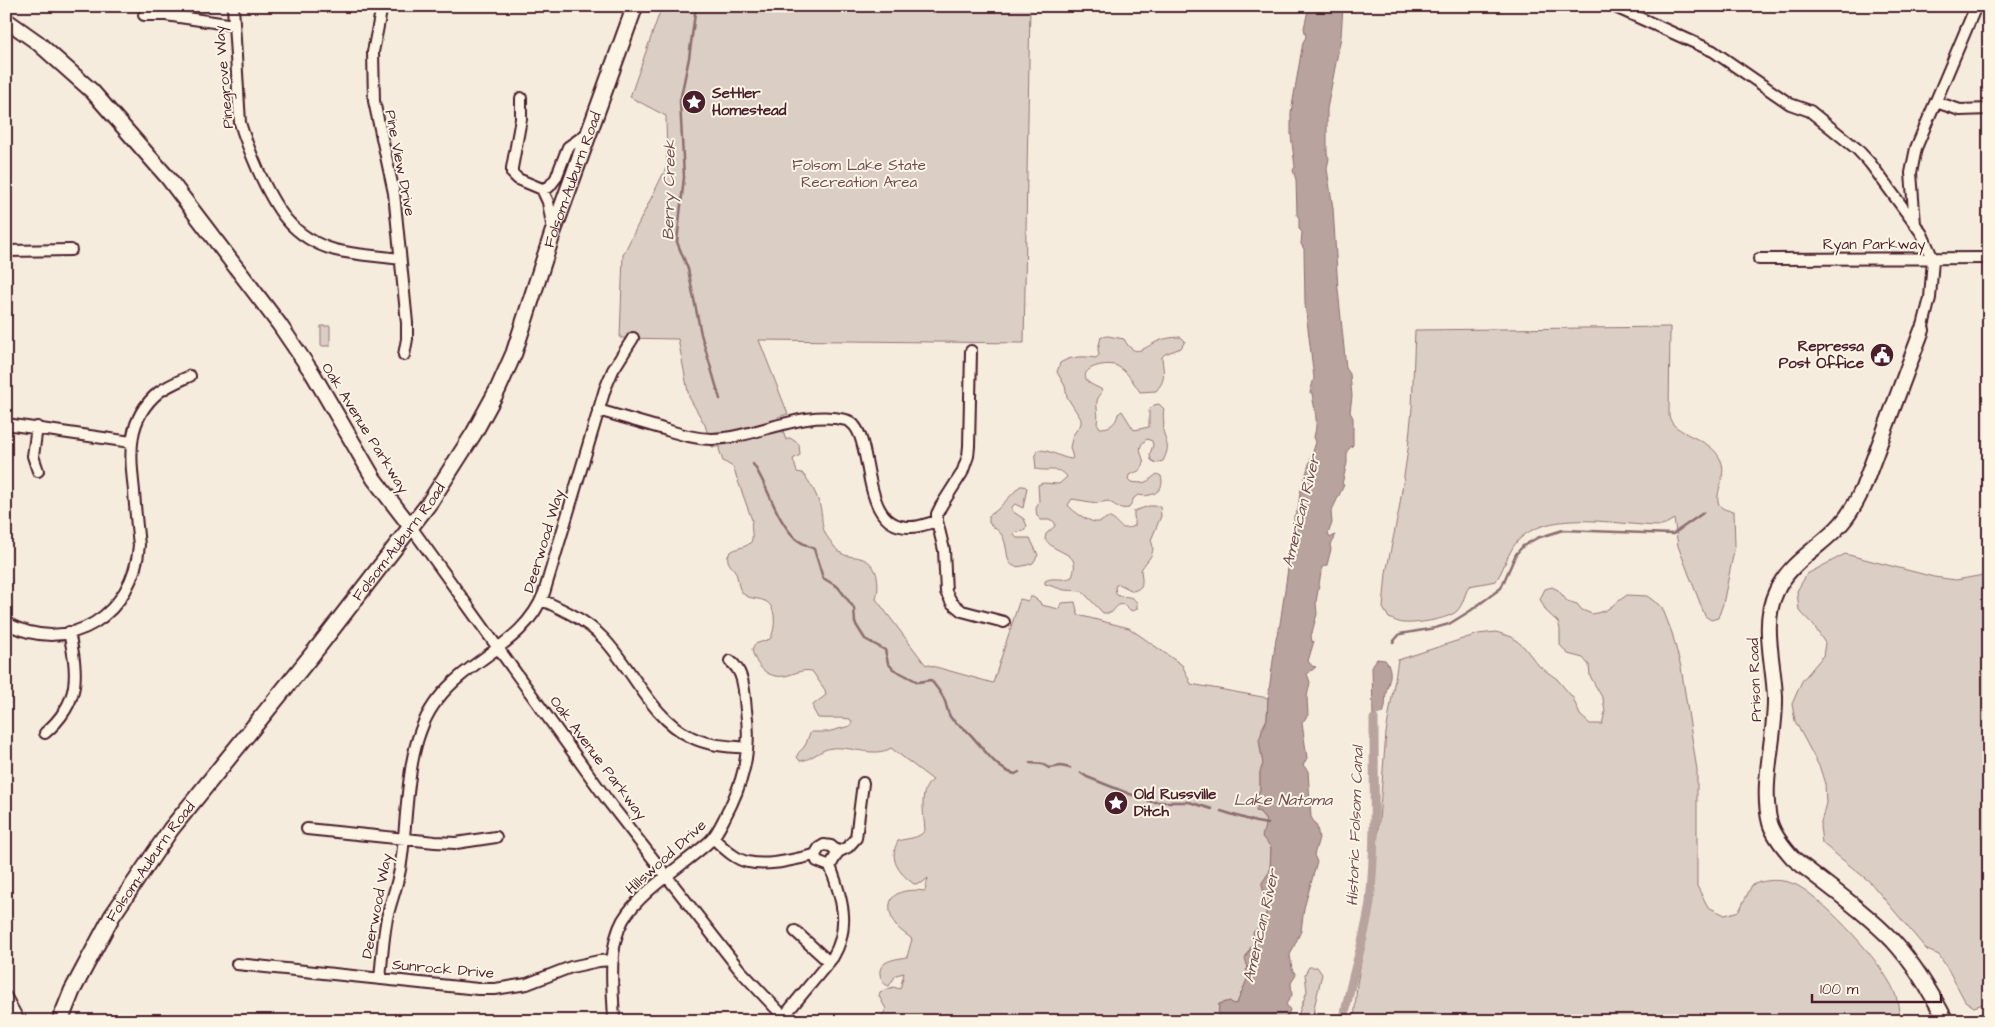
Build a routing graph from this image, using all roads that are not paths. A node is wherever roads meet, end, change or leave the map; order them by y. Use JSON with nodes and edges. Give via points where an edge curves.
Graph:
{"nodes":[{"id":1,"x":234,"y":6,"type":"edge"},
{"id":2,"x":382,"y":6,"type":"edge"},
{"id":3,"x":635,"y":6,"type":"edge"},
{"id":4,"x":1612,"y":6,"type":"edge"},
{"id":5,"x":1976,"y":6,"type":"edge"},
{"id":6,"x":144,"y":15,"type":"dead end"},
{"id":7,"x":6,"y":20,"type":"edge"},
{"id":8,"x":234,"y":25,"type":"junction"},
{"id":9,"x":521,"y":98,"type":"dead end"},
{"id":10,"x":1936,"y":102,"type":"junction"},
{"id":11,"x":1989,"y":109,"type":"edge"},
{"id":12,"x":588,"y":133,"type":"junction"},
{"id":13,"x":542,"y":188,"type":"junction"},
{"id":14,"x":1915,"y":224,"type":"junction"},
{"id":15,"x":553,"y":232,"type":"junction"},
{"id":16,"x":71,"y":250,"type":"dead end"},
{"id":17,"x":6,"y":251,"type":"edge"},
{"id":18,"x":1989,"y":258,"type":"edge"},
{"id":19,"x":400,"y":259,"type":"junction"},
{"id":20,"x":1759,"y":259,"type":"dead end"},
{"id":21,"x":1933,"y":259,"type":"junction"},
{"id":22,"x":1922,"y":330,"type":"joint"},
{"id":23,"x":633,"y":338,"type":"dead end"},
{"id":24,"x":971,"y":351,"type":"dead end"},
{"id":25,"x":404,"y":355,"type":"dead end"},
{"id":26,"x":190,"y":376,"type":"dead end"},
{"id":27,"x":598,"y":410,"type":"junction"},
{"id":28,"x":6,"y":424,"type":"edge"},
{"id":29,"x":37,"y":427,"type":"junction"},
{"id":30,"x":131,"y":442,"type":"junction"},
{"id":31,"x":38,"y":471,"type":"dead end"},
{"id":32,"x":937,"y":521,"type":"junction"},
{"id":33,"x":410,"y":527,"type":"junction"},
{"id":34,"x":542,"y":600,"type":"junction"},
{"id":35,"x":1004,"y":622,"type":"dead end"},
{"id":36,"x":6,"y":623,"type":"edge"},
{"id":37,"x":69,"y":632,"type":"junction"},
{"id":38,"x":498,"y":647,"type":"junction"},
{"id":39,"x":730,"y":661,"type":"dead end"},
{"id":40,"x":45,"y":733,"type":"dead end"},
{"id":41,"x":747,"y":748,"type":"junction"},
{"id":42,"x":863,"y":783,"type":"dead end"},
{"id":43,"x":307,"y":829,"type":"dead end"},
{"id":44,"x":496,"y":837,"type":"dead end"},
{"id":45,"x":713,"y":838,"type":"junction"},
{"id":46,"x":404,"y":839,"type":"junction"},
{"id":47,"x":838,"y":852,"type":"junction"},
{"id":48,"x":815,"y":855,"type":"junction"},
{"id":49,"x":830,"y":866,"type":"junction"},
{"id":50,"x":667,"y":876,"type":"junction"},
{"id":51,"x":795,"y":931,"type":"dead end"},
{"id":52,"x":613,"y":960,"type":"junction"},
{"id":53,"x":829,"y":962,"type":"junction"},
{"id":54,"x":237,"y":964,"type":"dead end"},
{"id":55,"x":380,"y":979,"type":"junction"},
{"id":56,"x":6,"y":997,"type":"edge"},
{"id":57,"x":782,"y":1019,"type":"edge"},
{"id":58,"x":19,"y":1021,"type":"edge"},
{"id":59,"x":60,"y":1021,"type":"edge"},
{"id":60,"x":614,"y":1021,"type":"edge"},
{"id":61,"x":1946,"y":1021,"type":"edge"}],
"edges":[{"from":1,"to":8,"type":"street","name":"Pinegrove Way"},
{"from":2,"to":19,"type":"street","name":"Pine View Drive","via":[[373,52],[374,101],[393,186]]},
{"from":3,"to":12,"type":"main road","name":"Folsom-Auburn Road"},
{"from":4,"to":14,"type":"street","via":[[1713,52],[1790,104],[1810,111],[1870,163]]},
{"from":5,"to":10,"type":"street"},
{"from":6,"to":8,"type":"street"},
{"from":7,"to":33,"type":"street","name":"Oak Avenue Parkway","via":[[44,48],[92,91],[168,178],[279,324],[313,374],[374,479]]},
{"from":8,"to":19,"type":"street","name":"Pinegrove Way","via":[[240,123],[267,192],[282,216],[303,235],[322,245]]},
{"from":9,"to":13,"type":"street","via":[[521,119],[512,173],[518,179]]},
{"from":10,"to":11,"type":"street","via":[[1960,110]]},
{"from":10,"to":14,"type":"street","via":[[1912,161]]},
{"from":12,"to":13,"type":"street","via":[[568,147],[553,184]]},
{"from":12,"to":15,"type":"main road","name":"Folsom-Auburn Road"},
{"from":13,"to":15,"type":"street"},
{"from":14,"to":21,"type":"street"},
{"from":15,"to":33,"type":"main road","name":"Folsom-Auburn Road","via":[[514,353],[498,389],[450,470]]},
{"from":16,"to":17,"type":"street"},
{"from":18,"to":21,"type":"street","name":"Ryan Parkway"},
{"from":19,"to":25,"type":"street","name":"Pine View Drive","via":[[407,331]]},
{"from":20,"to":21,"type":"street","name":"Ryan Parkway"},
{"from":21,"to":22,"type":"street","name":"Prison Road"},
{"from":22,"to":61,"type":"street","name":"Prison Road","via":[[1854,507],[1842,524],[1795,564],[1775,593],[1770,620],[1775,699],[1767,795],[1771,824],[1784,848],[1892,941],[1919,974]]},
{"from":23,"to":27,"type":"street","name":"Deerwood Way","via":[[613,370]]},
{"from":24,"to":32,"type":"street","via":[[968,456],[962,473],[937,514]]},
{"from":26,"to":30,"type":"street","via":[[165,388],[147,405],[135,426]]},
{"from":27,"to":32,"type":"street","via":[[686,436],[710,439],[813,419],[848,420],[855,426],[876,504],[886,518],[910,528]]},
{"from":27,"to":34,"type":"street","name":"Deerwood Way"},
{"from":28,"to":29,"type":"street"},
{"from":29,"to":30,"type":"street"},
{"from":29,"to":31,"type":"street","via":[[33,456]]},
{"from":30,"to":37,"type":"street","via":[[139,545],[135,570],[114,607],[90,625]]},
{"from":32,"to":35,"type":"street","via":[[944,550],[946,592],[952,603],[969,613]]},
{"from":33,"to":38,"type":"street","name":"Oak Avenue Parkway"},
{"from":33,"to":59,"type":"main road","name":"Folsom-Auburn Road","via":[[171,829],[112,916],[72,991]]},
{"from":34,"to":38,"type":"street","name":"Deerwood Way","via":[[526,625]]},
{"from":34,"to":41,"type":"street","via":[[594,629],[660,713],[680,731],[703,742]]},
{"from":36,"to":37,"type":"street","via":[[38,634]]},
{"from":37,"to":40,"type":"street","via":[[75,662],[74,687],[65,710]]},
{"from":38,"to":46,"type":"street","name":"Deerwood Way","via":[[447,688],[422,723],[415,747]]},
{"from":38,"to":50,"type":"street","name":"Oak Avenue Parkway","via":[[602,794]]},
{"from":39,"to":41,"type":"street","name":"Hillswood Drive","via":[[738,668],[741,677],[747,713]]},
{"from":41,"to":45,"type":"street","name":"Hillswood Drive","via":[[738,792]]},
{"from":42,"to":47,"type":"street","via":[[856,838]]},
{"from":43,"to":46,"type":"street"},
{"from":44,"to":46,"type":"street","via":[[456,843]]},
{"from":45,"to":48,"type":"street","via":[[725,850],[748,862]]},
{"from":45,"to":50,"type":"street","name":"Hillswood Drive"},
{"from":46,"to":55,"type":"street","name":"Deerwood Way","via":[[398,882],[387,919]]},
{"from":47,"to":48,"type":"street","via":[[824,845]]},
{"from":47,"to":49,"type":"street"},
{"from":48,"to":49,"type":"street","via":[[817,860]]},
{"from":49,"to":53,"type":"street","via":[[844,912],[841,938]]},
{"from":50,"to":52,"type":"street","name":"Hillswood Drive","via":[[627,914],[617,936]]},
{"from":50,"to":57,"type":"street","name":"Oak Avenue Parkway"},
{"from":51,"to":53,"type":"street"},
{"from":52,"to":55,"type":"street","name":"Sunrock Drive","via":[[585,963],[527,984],[495,989]]},
{"from":52,"to":60,"type":"street","name":"Hillswood Drive"},
{"from":53,"to":57,"type":"street"},
{"from":54,"to":55,"type":"street","name":"Sunrock Drive"},
{"from":56,"to":58,"type":"street"}]}
